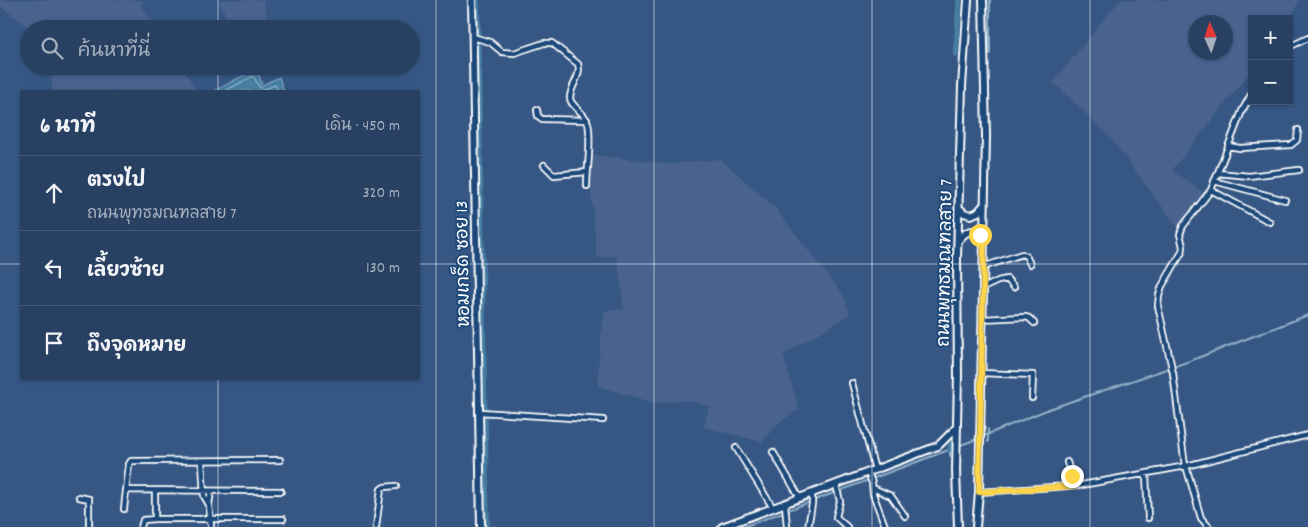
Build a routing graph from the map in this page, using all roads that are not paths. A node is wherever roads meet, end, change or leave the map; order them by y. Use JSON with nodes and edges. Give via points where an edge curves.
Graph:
{"nodes":[{"id":1,"x":472,"y":0,"type":"edge"},
{"id":2,"x":968,"y":0,"type":"edge"},
{"id":3,"x":983,"y":0,"type":"edge"},
{"id":4,"x":477,"y":38,"type":"junction"},
{"id":5,"x":1308,"y":38,"type":"edge"},
{"id":6,"x":1293,"y":45,"type":"edge"},
{"id":7,"x":1248,"y":100,"type":"edge"},
{"id":8,"x":537,"y":110,"type":"dead end"},
{"id":9,"x":587,"y":120,"type":"junction"},
{"id":10,"x":1298,"y":130,"type":"dead end"},
{"id":11,"x":1228,"y":146,"type":"junction"},
{"id":12,"x":544,"y":165,"type":"dead end"},
{"id":13,"x":1299,"y":170,"type":"dead end"},
{"id":14,"x":587,"y":172,"type":"junction"},
{"id":15,"x":1218,"y":173,"type":"junction"},
{"id":16,"x":1214,"y":181,"type":"junction"},
{"id":17,"x":587,"y":186,"type":"dead end"},
{"id":18,"x":1211,"y":190,"type":"junction"},
{"id":19,"x":1286,"y":200,"type":"dead end"},
{"id":20,"x":984,"y":205,"type":"junction"},
{"id":21,"x":959,"y":208,"type":"junction"},
{"id":22,"x":1270,"y":222,"type":"dead end"},
{"id":23,"x":984,"y":241,"type":"junction"},
{"id":24,"x":957,"y":242,"type":"junction"},
{"id":25,"x":1030,"y":264,"type":"dead end"},
{"id":26,"x":983,"y":267,"type":"junction"},
{"id":27,"x":1014,"y":286,"type":"dead end"},
{"id":28,"x":983,"y":288,"type":"junction"},
{"id":29,"x":982,"y":319,"type":"junction"},
{"id":30,"x":1034,"y":323,"type":"dead end"},
{"id":31,"x":981,"y":373,"type":"junction"},
{"id":32,"x":852,"y":384,"type":"dead end"},
{"id":33,"x":1032,"y":398,"type":"dead end"},
{"id":34,"x":484,"y":412,"type":"junction"},
{"id":35,"x":603,"y":420,"type":"dead end"},
{"id":36,"x":957,"y":428,"type":"junction"},
{"id":37,"x":1308,"y":435,"type":"edge"},
{"id":38,"x":736,"y":448,"type":"dead end"},
{"id":39,"x":773,"y":452,"type":"dead end"},
{"id":40,"x":280,"y":460,"type":"dead end"},
{"id":41,"x":202,"y":462,"type":"junction"},
{"id":42,"x":1066,"y":462,"type":"dead end"},
{"id":43,"x":1185,"y":466,"type":"junction"},
{"id":44,"x":871,"y":473,"type":"junction"},
{"id":45,"x":1146,"y":474,"type":"junction"},
{"id":46,"x":396,"y":486,"type":"dead end"},
{"id":47,"x":872,"y":486,"type":"junction"},
{"id":48,"x":1074,"y":486,"type":"junction"},
{"id":49,"x":837,"y":487,"type":"junction"},
{"id":50,"x":126,"y":490,"type":"junction"},
{"id":51,"x":155,"y":491,"type":"junction"},
{"id":52,"x":203,"y":491,"type":"junction"},
{"id":53,"x":212,"y":491,"type":"junction"},
{"id":54,"x":282,"y":492,"type":"dead end"},
{"id":55,"x":979,"y":492,"type":"junction"},
{"id":56,"x":79,"y":497,"type":"dead end"},
{"id":57,"x":800,"y":498,"type":"junction"},
{"id":58,"x":812,"y":499,"type":"junction"},
{"id":59,"x":209,"y":504,"type":"junction"},
{"id":60,"x":785,"y":506,"type":"junction"},
{"id":61,"x":773,"y":508,"type":"junction"},
{"id":62,"x":124,"y":509,"type":"dead end"},
{"id":63,"x":905,"y":516,"type":"dead end"},
{"id":64,"x":212,"y":518,"type":"junction"},
{"id":65,"x":1148,"y":518,"type":"dead end"},
{"id":66,"x":156,"y":519,"type":"junction"},
{"id":67,"x":283,"y":519,"type":"dead end"},
{"id":68,"x":885,"y":526,"type":"dead end"},
{"id":69,"x":90,"y":527,"type":"edge"},
{"id":70,"x":141,"y":527,"type":"edge"},
{"id":71,"x":211,"y":527,"type":"edge"},
{"id":72,"x":376,"y":527,"type":"edge"},
{"id":73,"x":481,"y":527,"type":"edge"},
{"id":74,"x":722,"y":527,"type":"edge"},
{"id":75,"x":787,"y":527,"type":"edge"},
{"id":76,"x":808,"y":527,"type":"edge"},
{"id":77,"x":847,"y":527,"type":"edge"},
{"id":78,"x":958,"y":527,"type":"edge"},
{"id":79,"x":976,"y":527,"type":"edge"},
{"id":80,"x":1209,"y":527,"type":"edge"}],
"edges":[{"from":1,"to":4,"type":"main road","name":"หอมเกร็ด ซอย 13"},
{"from":2,"to":21,"type":"main road","name":"ถนนพุทธมณฑลสาย 7"},
{"from":3,"to":20,"type":"main road"},
{"from":4,"to":9,"type":"street","via":[[490,42],[502,52],[514,53],[544,43],[556,45],[579,66],[570,101]]},
{"from":4,"to":34,"type":"main road","name":"หอมเกร็ด ซอย 13"},
{"from":5,"to":6,"type":"street"},
{"from":7,"to":11,"type":"street"},
{"from":8,"to":9,"type":"street","via":[[542,119]]},
{"from":9,"to":14,"type":"street"},
{"from":10,"to":11,"type":"street","via":[[1297,140],[1291,145]]},
{"from":11,"to":15,"type":"street"},
{"from":12,"to":14,"type":"street","via":[[554,175]]},
{"from":13,"to":15,"type":"street","via":[[1249,176]]},
{"from":14,"to":17,"type":"street"},
{"from":15,"to":16,"type":"street"},
{"from":16,"to":18,"type":"street"},
{"from":16,"to":19,"type":"street"},
{"from":18,"to":22,"type":"street"},
{"from":18,"to":43,"type":"street","via":[[1183,226],[1180,234],[1182,252],[1159,295],[1158,306],[1171,361]]},
{"from":20,"to":21,"type":"main road","via":[[972,215]]},
{"from":20,"to":23,"type":"main road"},
{"from":21,"to":24,"type":"main road","name":"ถนนพุทธมณฑลสาย 7"},
{"from":23,"to":24,"type":"main road","via":[[980,235],[969,231]]},
{"from":23,"to":26,"type":"main road"},
{"from":24,"to":36,"type":"main road","name":"ถนนพุทธมณฑลสาย 7"},
{"from":25,"to":26,"type":"street","via":[[1022,254]]},
{"from":26,"to":28,"type":"main road"},
{"from":27,"to":28,"type":"street","via":[[1003,279]]},
{"from":28,"to":29,"type":"main road"},
{"from":29,"to":30,"type":"street","via":[[1025,317]]},
{"from":29,"to":31,"type":"main road"},
{"from":31,"to":33,"type":"street","via":[[1033,375]]},
{"from":31,"to":55,"type":"main road"},
{"from":32,"to":44,"type":"street"},
{"from":34,"to":35,"type":"street"},
{"from":34,"to":73,"type":"main road","name":"หอมเกร็ด ซอย 13"},
{"from":36,"to":44,"type":"main road","via":[[938,446]]},
{"from":36,"to":78,"type":"main road","name":"ถนนพุทธมณฑลสาย 7"},
{"from":37,"to":43,"type":"street"},
{"from":38,"to":61,"type":"street"},
{"from":39,"to":57,"type":"street"},
{"from":40,"to":41,"type":"street"},
{"from":41,"to":50,"type":"street","via":[[131,461]]},
{"from":41,"to":52,"type":"street"},
{"from":42,"to":48,"type":"street"},
{"from":43,"to":45,"type":"street"},
{"from":43,"to":80,"type":"street","via":[[1201,518]]},
{"from":44,"to":47,"type":"street"},
{"from":44,"to":49,"type":"main road"},
{"from":45,"to":48,"type":"street"},
{"from":45,"to":65,"type":"street"},
{"from":46,"to":72,"type":"street","via":[[381,489]]},
{"from":47,"to":63,"type":"street","via":[[891,496]]},
{"from":47,"to":68,"type":"street"},
{"from":48,"to":55,"type":"street"},
{"from":49,"to":58,"type":"main road"},
{"from":49,"to":77,"type":"street","via":[[840,501],[836,517]]},
{"from":50,"to":51,"type":"street"},
{"from":50,"to":62,"type":"street"},
{"from":51,"to":52,"type":"street"},
{"from":51,"to":66,"type":"street"},
{"from":52,"to":53,"type":"street"},
{"from":52,"to":59,"type":"street"},
{"from":53,"to":54,"type":"street"},
{"from":53,"to":59,"type":"street"},
{"from":55,"to":79,"type":"main road"},
{"from":56,"to":69,"type":"street","via":[[89,499]]},
{"from":57,"to":58,"type":"main road"},
{"from":57,"to":60,"type":"main road"},
{"from":58,"to":76,"type":"street"},
{"from":59,"to":64,"type":"street"},
{"from":60,"to":61,"type":"main road"},
{"from":60,"to":75,"type":"street"},
{"from":61,"to":74,"type":"main road"},
{"from":64,"to":66,"type":"street"},
{"from":64,"to":67,"type":"street"},
{"from":64,"to":71,"type":"street"},
{"from":66,"to":70,"type":"street","via":[[143,520]]}]}
